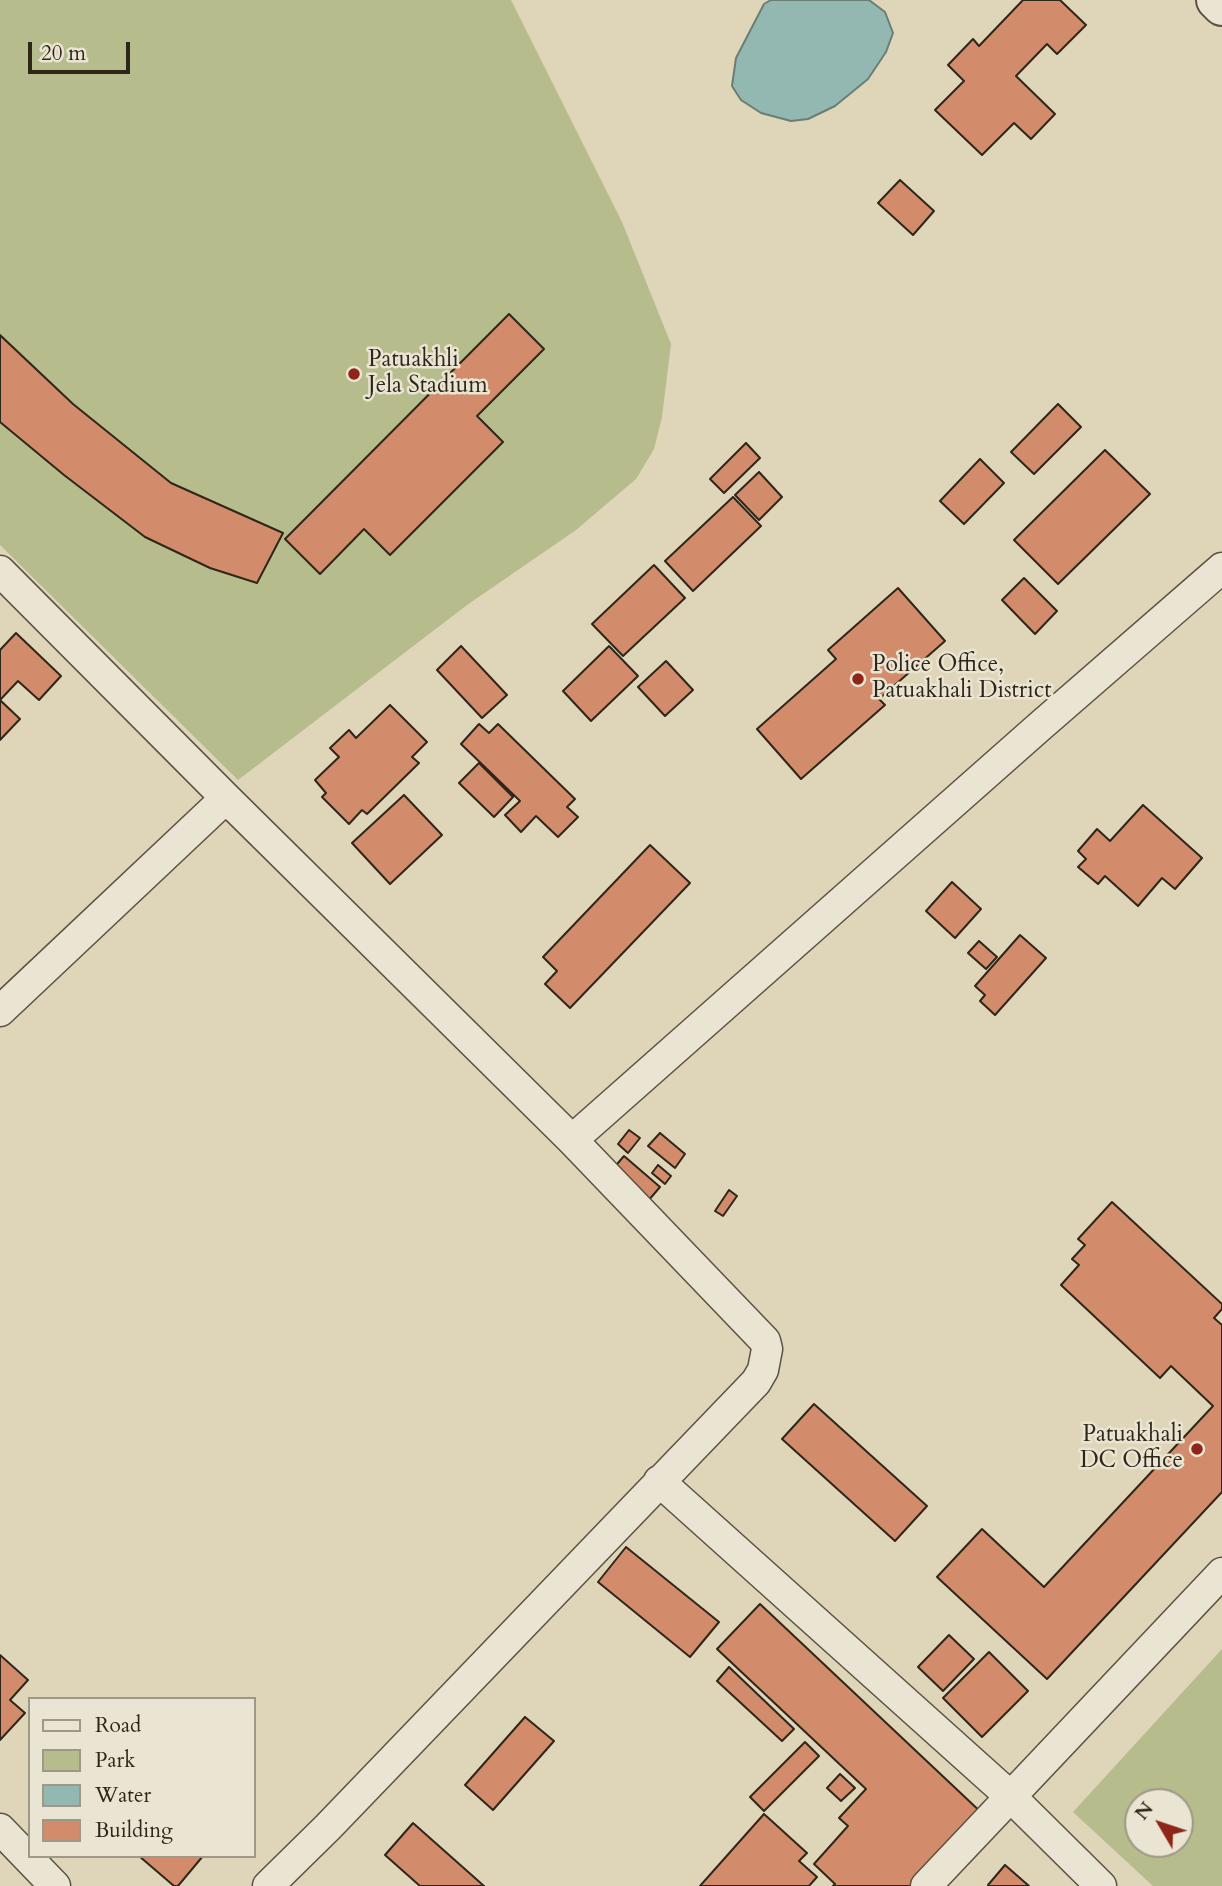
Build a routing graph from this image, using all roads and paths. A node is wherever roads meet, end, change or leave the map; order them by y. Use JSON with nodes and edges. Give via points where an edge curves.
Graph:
{"nodes":[{"id":1,"x":1216,"y":0,"type":"edge"},
{"id":2,"x":1222,"y":6,"type":"edge"},
{"id":3,"x":1222,"y":568,"type":"edge"},
{"id":4,"x":0,"y":571,"type":"edge"},
{"id":5,"x":226,"y":799,"type":"junction"},
{"id":6,"x":0,"y":1011,"type":"edge"},
{"id":7,"x":572,"y":1140,"type":"junction"},
{"id":8,"x":659,"y":1481,"type":"junction"},
{"id":9,"x":1222,"y":1573,"type":"edge"},
{"id":10,"x":1010,"y":1796,"type":"junction"},
{"id":11,"x":0,"y":1829,"type":"edge"},
{"id":12,"x":55,"y":1886,"type":"edge"},
{"id":13,"x":268,"y":1886,"type":"edge"},
{"id":14,"x":926,"y":1886,"type":"edge"},
{"id":15,"x":1101,"y":1886,"type":"edge"}],
"edges":[{"from":1,"to":2,"type":"street"},
{"from":3,"to":7,"type":"street"},
{"from":4,"to":5,"type":"street"},
{"from":5,"to":6,"type":"street"},
{"from":5,"to":7,"type":"street"},
{"from":7,"to":8,"type":"street","via":[[765,1341],[763,1370],[756,1382]]},
{"from":8,"to":10,"type":"street"},
{"from":8,"to":13,"type":"street"},
{"from":9,"to":10,"type":"street"},
{"from":10,"to":14,"type":"street"},
{"from":10,"to":15,"type":"street"},
{"from":11,"to":12,"type":"street"}]}
